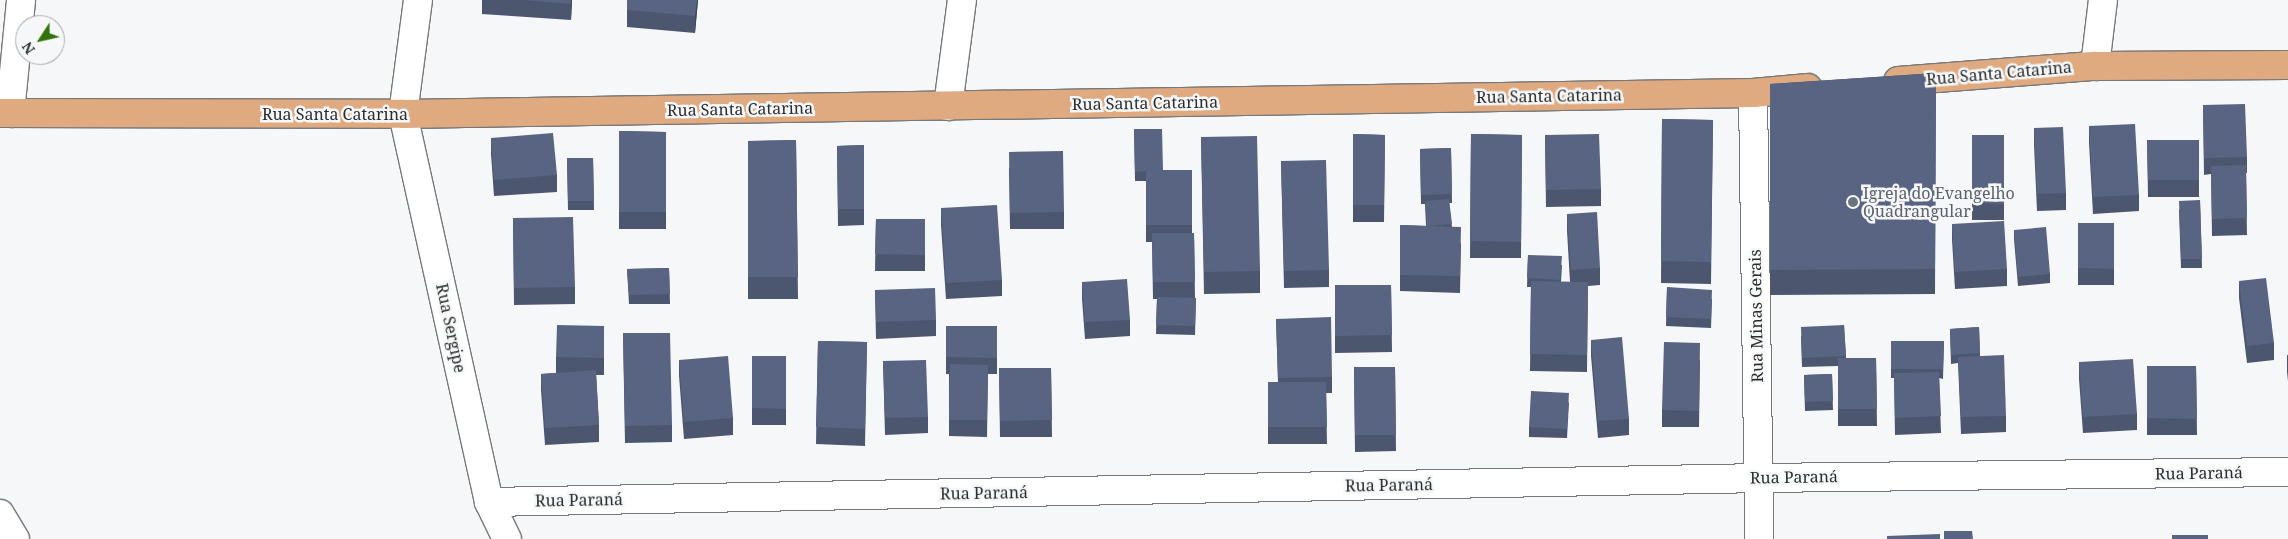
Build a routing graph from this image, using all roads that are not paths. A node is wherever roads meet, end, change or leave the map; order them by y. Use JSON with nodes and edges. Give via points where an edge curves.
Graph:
{"nodes":[{"id":1,"x":21,"y":0,"type":"edge"},
{"id":2,"x":418,"y":0,"type":"edge"},
{"id":3,"x":962,"y":0,"type":"edge"},
{"id":4,"x":2103,"y":0,"type":"edge"},
{"id":5,"x":2288,"y":65,"type":"edge"},
{"id":6,"x":2095,"y":66,"type":"junction"},
{"id":7,"x":1870,"y":83,"type":"edge"},
{"id":8,"x":1832,"y":86,"type":"edge"},
{"id":9,"x":1753,"y":93,"type":"junction"},
{"id":10,"x":948,"y":106,"type":"junction"},
{"id":11,"x":5,"y":113,"type":"edge"},
{"id":12,"x":404,"y":114,"type":"junction"},
{"id":13,"x":2288,"y":472,"type":"edge"},
{"id":14,"x":1758,"y":478,"type":"junction"},
{"id":15,"x":489,"y":502,"type":"junction"},
{"id":16,"x":0,"y":514,"type":"edge"},
{"id":17,"x":15,"y":539,"type":"edge"},
{"id":18,"x":507,"y":539,"type":"edge"},
{"id":19,"x":1759,"y":539,"type":"edge"}],
"edges":[{"from":1,"to":11,"type":"street"},
{"from":2,"to":12,"type":"street","name":"Rua Sergipe"},
{"from":3,"to":10,"type":"street"},
{"from":4,"to":6,"type":"street"},
{"from":5,"to":6,"type":"main road","name":"Rua Santa Catarina"},
{"from":6,"to":7,"type":"main road","name":"Rua Santa Catarina"},
{"from":8,"to":9,"type":"main road","name":"Rua Santa Catarina"},
{"from":9,"to":10,"type":"main road","name":"Rua Santa Catarina"},
{"from":9,"to":14,"type":"street","name":"Rua Minas Gerais"},
{"from":10,"to":12,"type":"main road","name":"Rua Santa Catarina"},
{"from":11,"to":12,"type":"main road","name":"Rua Santa Catarina"},
{"from":12,"to":15,"type":"street","name":"Rua Sergipe"},
{"from":13,"to":14,"type":"street","name":"Rua Paraná"},
{"from":14,"to":15,"type":"street","name":"Rua Paraná"},
{"from":14,"to":19,"type":"street","name":"Rua Minas Gerais"},
{"from":15,"to":18,"type":"street","name":"Rua Sergipe"},
{"from":16,"to":17,"type":"street"}]}
